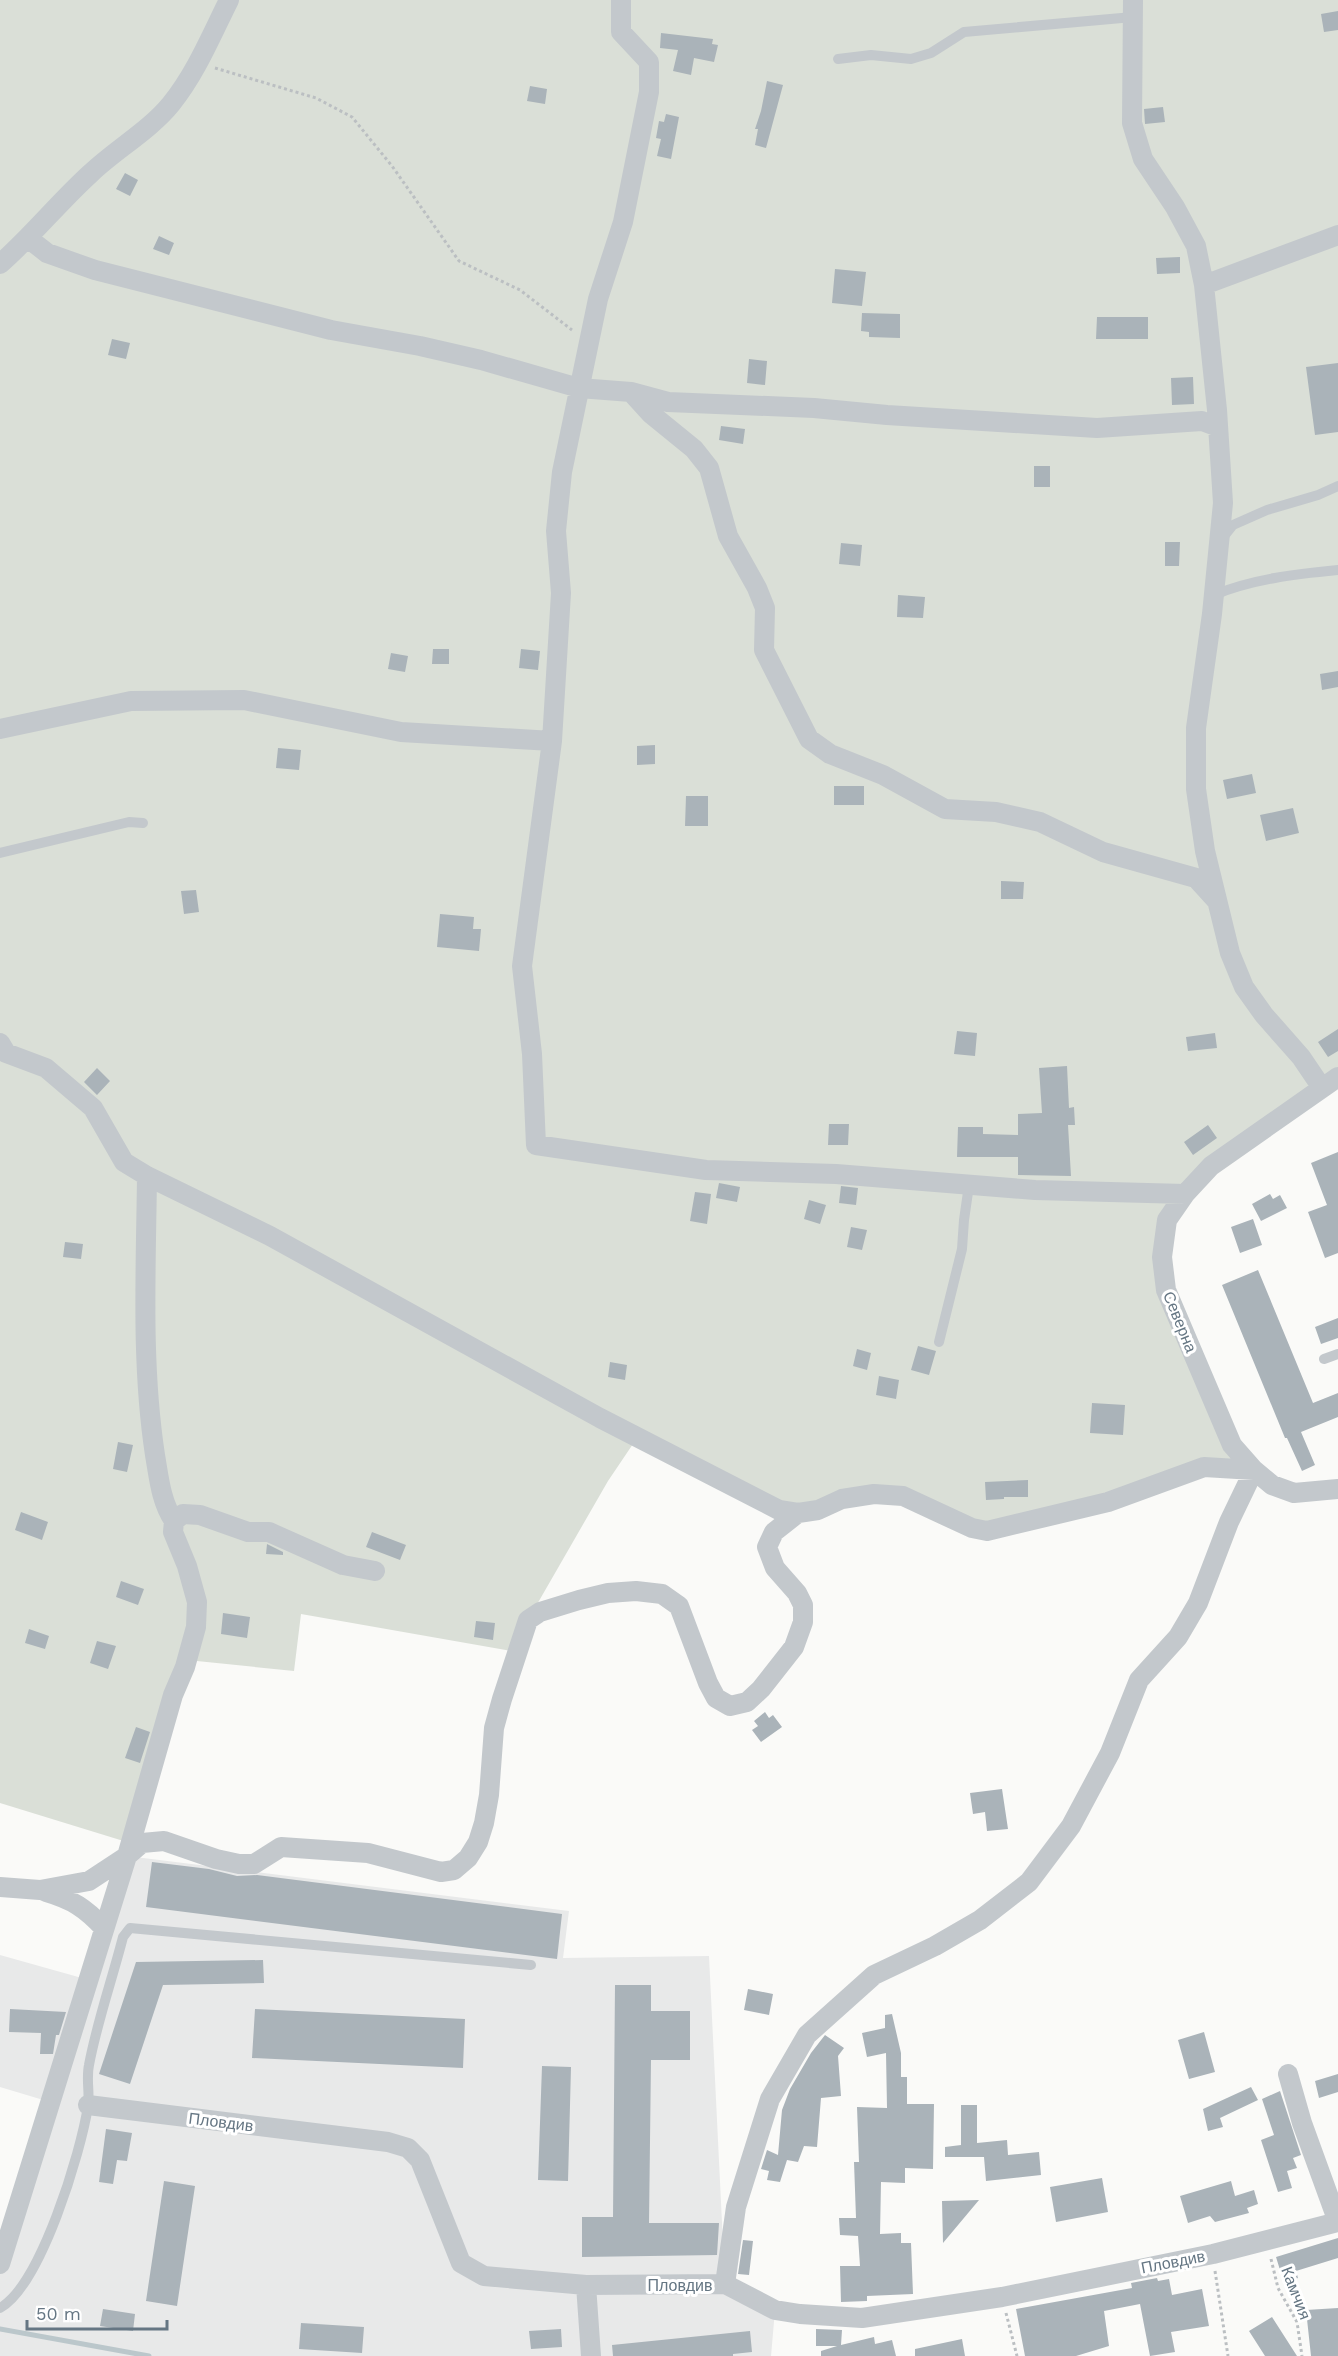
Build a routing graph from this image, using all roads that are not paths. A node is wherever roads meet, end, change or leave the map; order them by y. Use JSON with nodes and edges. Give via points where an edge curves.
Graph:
{"nodes":[{"id":1,"x":229,"y":0,"type":"edge"},
{"id":2,"x":621,"y":0,"type":"edge"},
{"id":3,"x":1133,"y":9,"type":"edge"},
{"id":4,"x":838,"y":58,"type":"dead end"},
{"id":5,"x":1338,"y":235,"type":"edge"},
{"id":6,"x":29,"y":239,"type":"junction"},
{"id":7,"x":0,"y":264,"type":"edge"},
{"id":8,"x":1204,"y":285,"type":"junction"},
{"id":9,"x":579,"y":388,"type":"junction"},
{"id":10,"x":631,"y":393,"type":"junction"},
{"id":11,"x":1218,"y":427,"type":"junction"},
{"id":12,"x":1338,"y":486,"type":"edge"},
{"id":13,"x":1219,"y":543,"type":"junction"},
{"id":14,"x":1338,"y":570,"type":"edge"},
{"id":15,"x":1214,"y":595,"type":"junction"},
{"id":16,"x":0,"y":729,"type":"edge"},
{"id":17,"x":552,"y":741,"type":"junction"},
{"id":18,"x":143,"y":823,"type":"dead end"},
{"id":19,"x":0,"y":853,"type":"edge"},
{"id":20,"x":1218,"y":902,"type":"junction"},
{"id":21,"x":0,"y":1042,"type":"edge"},
{"id":22,"x":1330,"y":1083,"type":"edge"},
{"id":23,"x":147,"y":1176,"type":"junction"},
{"id":24,"x":969,"y":1185,"type":"junction"},
{"id":25,"x":1185,"y":1194,"type":"junction"},
{"id":26,"x":939,"y":1342,"type":"dead end"},
{"id":27,"x":1338,"y":1354,"type":"edge"},
{"id":28,"x":1324,"y":1359,"type":"dead end"},
{"id":29,"x":1254,"y":1470,"type":"junction"},
{"id":30,"x":1338,"y":1489,"type":"edge"},
{"id":31,"x":798,"y":1513,"type":"junction"},
{"id":32,"x":174,"y":1521,"type":"junction"},
{"id":33,"x":375,"y":1571,"type":"dead end"},
{"id":34,"x":127,"y":1856,"type":"junction"},
{"id":35,"x":0,"y":1887,"type":"edge"},
{"id":36,"x":40,"y":1890,"type":"junction"},
{"id":37,"x":104,"y":1928,"type":"junction"},
{"id":38,"x":531,"y":1965,"type":"dead end"},
{"id":39,"x":1288,"y":2074,"type":"dead end"},
{"id":40,"x":88,"y":2105,"type":"junction"},
{"id":41,"x":1338,"y":2222,"type":"edge"},
{"id":42,"x":0,"y":2264,"type":"edge"},
{"id":43,"x":725,"y":2284,"type":"junction"},
{"id":44,"x":586,"y":2285,"type":"junction"},
{"id":45,"x":0,"y":2308,"type":"edge"},
{"id":46,"x":591,"y":2356,"type":"edge"}],
"edges":[{"from":1,"to":6,"type":"street","via":[[199,63],[170,106],[92,171]]},
{"from":2,"to":9,"type":"street","via":[[621,32],[649,62],[649,92],[623,222],[598,299]]},
{"from":3,"to":4,"type":"lane","via":[[964,32],[931,53],[911,59],[871,55]]},
{"from":3,"to":8,"type":"street","via":[[1132,123],[1143,159],[1196,246]]},
{"from":5,"to":8,"type":"street"},
{"from":6,"to":7,"type":"street"},
{"from":6,"to":9,"type":"street","via":[[47,253],[94,270],[321,328],[481,360]]},
{"from":8,"to":11,"type":"street"},
{"from":9,"to":10,"type":"street"},
{"from":9,"to":17,"type":"street","via":[[562,472],[556,531],[561,593]]},
{"from":10,"to":11,"type":"street","via":[[668,402],[814,408],[923,418],[1097,428],[1202,421]]},
{"from":10,"to":20,"type":"street","via":[[710,468],[728,536],[765,608],[764,650],[809,739],[830,754],[883,775],[945,808],[996,812],[1040,822],[1103,852],[1196,878]]},
{"from":11,"to":13,"type":"street","via":[[1223,504]]},
{"from":12,"to":13,"type":"lane","via":[[1233,525]]},
{"from":13,"to":15,"type":"street"},
{"from":14,"to":15,"type":"lane","via":[[1238,585]]},
{"from":15,"to":20,"type":"street","via":[[1196,728],[1196,789],[1205,851]]},
{"from":16,"to":17,"type":"street","via":[[130,701],[244,700],[401,732]]},
{"from":17,"to":24,"type":"street","via":[[522,966],[532,1053],[536,1145],[706,1170],[836,1174]]},
{"from":18,"to":19,"type":"lane","via":[[129,822]]},
{"from":20,"to":22,"type":"street","via":[[1230,953],[1244,987],[1301,1057]]},
{"from":21,"to":23,"type":"street","via":[[6,1053],[46,1068],[93,1108],[124,1162]]},
{"from":22,"to":25,"type":"street","name":"Северна","via":[[1211,1166]]},
{"from":23,"to":31,"type":"street","via":[[270,1236],[600,1418],[779,1510]]},
{"from":23,"to":32,"type":"street","via":[[145,1324],[150,1420],[166,1510]]},
{"from":24,"to":25,"type":"street"},
{"from":24,"to":26,"type":"lane","via":[[963,1249]]},
{"from":25,"to":29,"type":"street","name":"Северна","via":[[1167,1220],[1162,1257],[1166,1290],[1232,1445]]},
{"from":27,"to":28,"type":"lane"},
{"from":29,"to":30,"type":"street","name":"Северна","via":[[1272,1485],[1294,1493]]},
{"from":29,"to":31,"type":"street","via":[[1204,1467],[1108,1502],[987,1531],[950,1519],[903,1496],[874,1494],[842,1499],[818,1510]]},
{"from":29,"to":43,"type":"street","via":[[1198,1603],[1178,1637],[1139,1680],[1110,1753],[1071,1826],[1029,1882],[980,1920],[874,1975],[807,2035],[770,2099],[736,2207]]},
{"from":31,"to":34,"type":"street","via":[[774,1532],[768,1547],[776,1568],[797,1593],[803,1622],[794,1647],[747,1702],[730,1706],[716,1698],[679,1606],[662,1594],[608,1593],[540,1612],[528,1620],[494,1728],[484,1824],[468,1858],[454,1870],[441,1872],[368,1853],[281,1847],[254,1864],[239,1864],[164,1841],[142,1843]]},
{"from":32,"to":33,"type":"street","via":[[183,1514],[200,1515],[248,1532],[269,1532],[343,1565]]},
{"from":32,"to":34,"type":"street","via":[[174,1532],[197,1602],[196,1627]]},
{"from":34,"to":36,"type":"street","via":[[88,1881]]},
{"from":34,"to":37,"type":"street"},
{"from":35,"to":36,"type":"street"},
{"from":36,"to":37,"type":"street","via":[[69,1899]]},
{"from":37,"to":42,"type":"street"},
{"from":38,"to":40,"type":"lane","via":[[130,1928],[123,1937],[88,2067]]},
{"from":39,"to":41,"type":"street"},
{"from":40,"to":44,"type":"street","name":"Пловдив","via":[[388,2142],[408,2148],[420,2160],[461,2263],[484,2276]]},
{"from":40,"to":45,"type":"lane","via":[[71,2174],[51,2231],[32,2273]]},
{"from":41,"to":43,"type":"street","name":"Пловдив","via":[[1213,2254],[1002,2297],[862,2318],[775,2310]]},
{"from":43,"to":44,"type":"street","name":"Пловдив"},
{"from":44,"to":46,"type":"street"}]}
